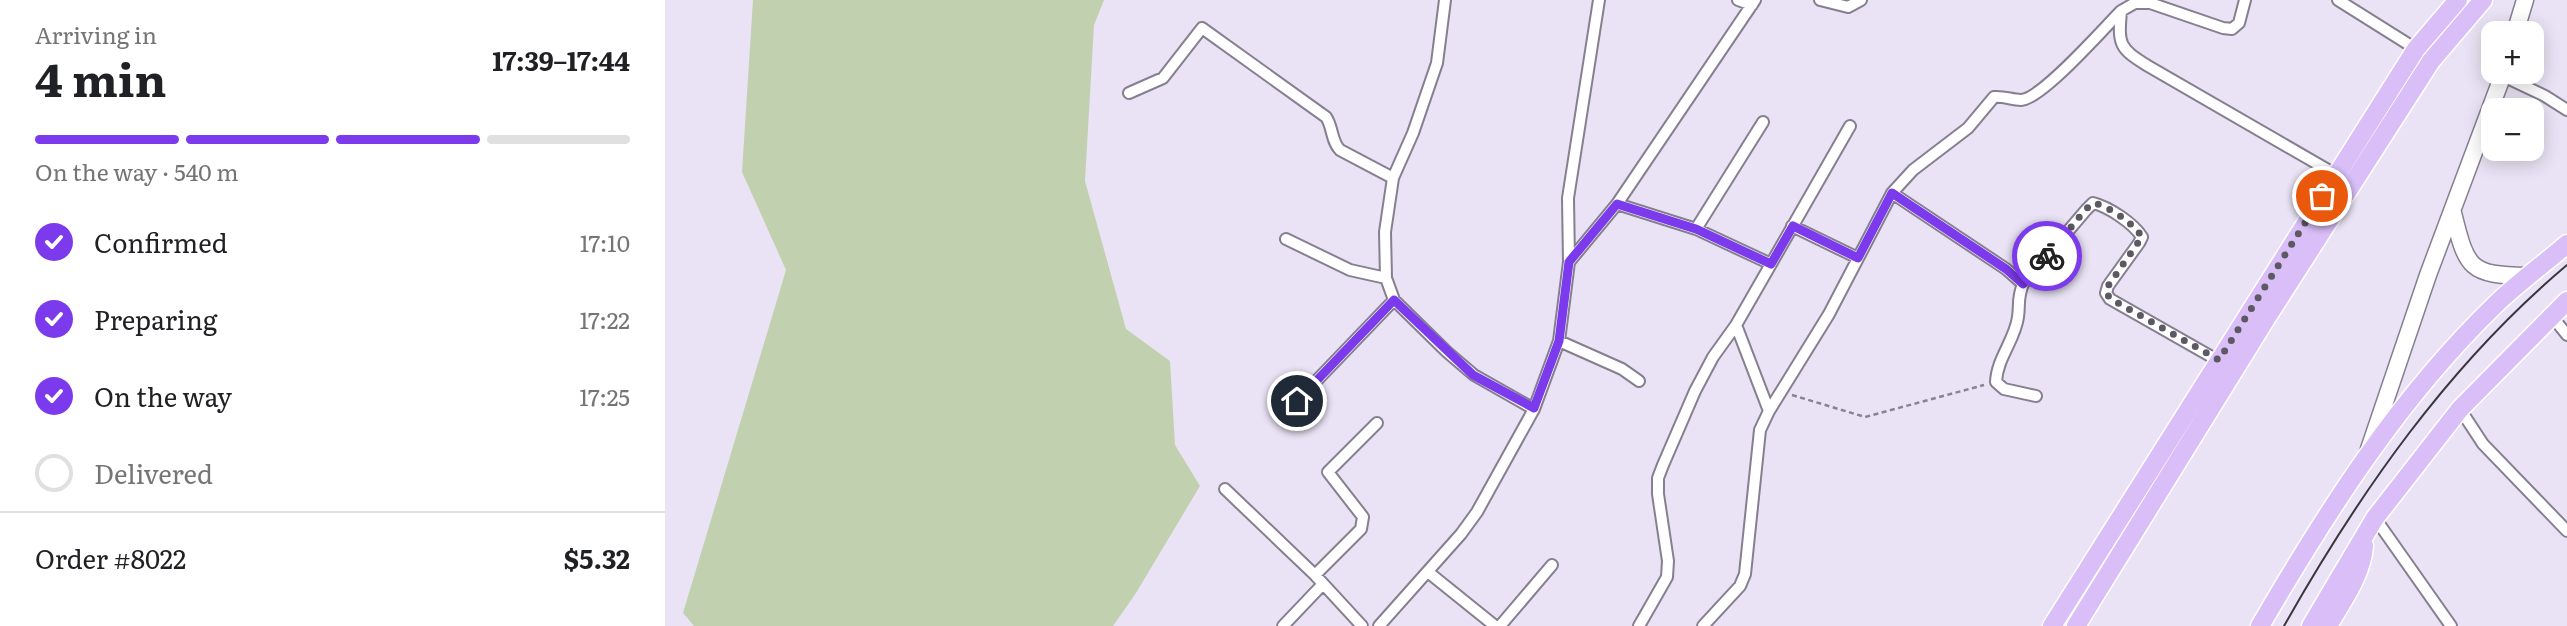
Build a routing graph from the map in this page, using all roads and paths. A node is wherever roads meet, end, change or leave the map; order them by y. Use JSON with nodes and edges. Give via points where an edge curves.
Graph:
{"nodes":[{"id":1,"x":1445,"y":0,"type":"edge"},
{"id":2,"x":1599,"y":0,"type":"edge"},
{"id":3,"x":1738,"y":0,"type":"edge"},
{"id":4,"x":1820,"y":0,"type":"edge"},
{"id":5,"x":1861,"y":0,"type":"edge"},
{"id":6,"x":2245,"y":0,"type":"edge"},
{"id":7,"x":2338,"y":0,"type":"edge"},
{"id":8,"x":2458,"y":0,"type":"edge"},
{"id":9,"x":2483,"y":0,"type":"edge"},
{"id":10,"x":2525,"y":0,"type":"edge"},
{"id":11,"x":1753,"y":2,"type":"edge"},
{"id":12,"x":2121,"y":10,"type":"junction"},
{"id":13,"x":2519,"y":21,"type":"edge"},
{"id":14,"x":2416,"y":49,"type":"junction"},
{"id":15,"x":2500,"y":84,"type":"edge"},
{"id":16,"x":2523,"y":84,"type":"edge"},
{"id":17,"x":1129,"y":93,"type":"dead end"},
{"id":18,"x":2567,"y":110,"type":"edge"},
{"id":19,"x":1763,"y":122,"type":"dead end"},
{"id":20,"x":1850,"y":126,"type":"dead end"},
{"id":21,"x":2335,"y":174,"type":"junction"},
{"id":22,"x":1393,"y":178,"type":"junction"},
{"id":23,"x":1892,"y":193,"type":"junction"},
{"id":24,"x":1617,"y":204,"type":"junction"},
{"id":25,"x":2453,"y":213,"type":"junction"},
{"id":26,"x":1793,"y":226,"type":"junction"},
{"id":27,"x":1696,"y":229,"type":"junction"},
{"id":28,"x":1286,"y":239,"type":"dead end"},
{"id":29,"x":2567,"y":244,"type":"edge"},
{"id":30,"x":1858,"y":258,"type":"junction"},
{"id":31,"x":1569,"y":262,"type":"junction"},
{"id":32,"x":1771,"y":264,"type":"junction"},
{"id":33,"x":2528,"y":276,"type":"junction"},
{"id":34,"x":1386,"y":278,"type":"junction"},
{"id":35,"x":2023,"y":284,"type":"junction"},
{"id":36,"x":1394,"y":300,"type":"junction"},
{"id":37,"x":2567,"y":301,"type":"edge"},
{"id":38,"x":2551,"y":315,"type":"junction"},
{"id":39,"x":1736,"y":325,"type":"junction"},
{"id":40,"x":2567,"y":335,"type":"edge"},
{"id":41,"x":1559,"y":341,"type":"junction"},
{"id":42,"x":2219,"y":360,"type":"junction"},
{"id":43,"x":1639,"y":381,"type":"dead end"},
{"id":44,"x":1996,"y":382,"type":"junction"},
{"id":45,"x":1782,"y":392,"type":"junction"},
{"id":46,"x":2036,"y":396,"type":"dead end"},
{"id":47,"x":1297,"y":401,"type":"dead end"},
{"id":48,"x":1534,"y":408,"type":"junction"},
{"id":49,"x":2459,"y":409,"type":"junction"},
{"id":50,"x":1769,"y":411,"type":"junction"},
{"id":51,"x":1377,"y":423,"type":"dead end"},
{"id":52,"x":2365,"y":458,"type":"junction"},
{"id":53,"x":1224,"y":489,"type":"dead end"},
{"id":54,"x":2375,"y":518,"type":"junction"},
{"id":55,"x":2567,"y":531,"type":"edge"},
{"id":56,"x":2365,"y":535,"type":"junction"},
{"id":57,"x":1552,"y":565,"type":"dead end"},
{"id":58,"x":1428,"y":572,"type":"junction"},
{"id":59,"x":1319,"y":579,"type":"junction"},
{"id":60,"x":2055,"y":621,"type":"edge"},
{"id":61,"x":1283,"y":626,"type":"edge"},
{"id":62,"x":1362,"y":626,"type":"edge"},
{"id":63,"x":1379,"y":626,"type":"edge"},
{"id":64,"x":1495,"y":626,"type":"edge"},
{"id":65,"x":1500,"y":626,"type":"edge"},
{"id":66,"x":1639,"y":626,"type":"edge"},
{"id":67,"x":1703,"y":626,"type":"edge"},
{"id":68,"x":2076,"y":626,"type":"edge"},
{"id":69,"x":2260,"y":626,"type":"edge"},
{"id":70,"x":2311,"y":626,"type":"edge"},
{"id":71,"x":2327,"y":626,"type":"edge"},
{"id":72,"x":2451,"y":626,"type":"edge"}],
"edges":[{"from":1,"to":22,"type":"street","via":[[1437,63]]},
{"from":2,"to":31,"type":"street","via":[[1568,198]]},
{"from":3,"to":11,"type":"street"},
{"from":4,"to":5,"type":"street","via":[[1848,7]]},
{"from":6,"to":12,"type":"street","via":[[2239,23],[2232,29],[2150,3],[2135,3]]},
{"from":7,"to":14,"type":"street"},
{"from":8,"to":14,"type":"main road"},
{"from":9,"to":68,"type":"main road","via":[[2431,61]]},
{"from":10,"to":13,"type":"main road"},
{"from":11,"to":24,"type":"street"},
{"from":12,"to":21,"type":"street","via":[[2119,43],[2126,53]]},
{"from":12,"to":23,"type":"street","via":[[2074,62],[2031,97],[1994,97],[1968,128],[1913,170]]},
{"from":14,"to":21,"type":"main road"},
{"from":15,"to":25,"type":"main road"},
{"from":16,"to":18,"type":"street"},
{"from":17,"to":22,"type":"street","via":[[1163,78],[1202,28],[1326,117],[1340,150]]},
{"from":19,"to":27,"type":"street"},
{"from":20,"to":26,"type":"street"},
{"from":21,"to":42,"type":"main road"},
{"from":22,"to":34,"type":"street","via":[[1385,232]]},
{"from":23,"to":30,"type":"street"},
{"from":23,"to":35,"type":"street"},
{"from":24,"to":27,"type":"street"},
{"from":24,"to":31,"type":"street"},
{"from":25,"to":33,"type":"main road","via":[[2464,256],[2473,266],[2497,275]]},
{"from":25,"to":52,"type":"main road"},
{"from":26,"to":30,"type":"street"},
{"from":26,"to":32,"type":"street"},
{"from":27,"to":32,"type":"street"},
{"from":28,"to":34,"type":"street","via":[[1350,270]]},
{"from":29,"to":33,"type":"main road"},
{"from":30,"to":45,"type":"street"},
{"from":31,"to":41,"type":"street"},
{"from":32,"to":39,"type":"street"},
{"from":33,"to":52,"type":"main road","via":[[2439,365]]},
{"from":34,"to":36,"type":"street"},
{"from":35,"to":42,"type":"street","via":[[2086,209],[2094,203],[2102,205],[2142,237],[2106,293]]},
{"from":35,"to":44,"type":"street","via":[[2017,299],[2018,317]]},
{"from":36,"to":47,"type":"street"},
{"from":36,"to":48,"type":"street","via":[[1473,375]]},
{"from":37,"to":38,"type":"main road"},
{"from":38,"to":40,"type":"street"},
{"from":38,"to":49,"type":"main road"},
{"from":39,"to":50,"type":"street"},
{"from":39,"to":66,"type":"street","via":[[1695,391],[1658,478],[1667,577]]},
{"from":41,"to":43,"type":"street"},
{"from":41,"to":48,"type":"street"},
{"from":42,"to":60,"type":"main road"},
{"from":44,"to":45,"type":"path","via":[[1865,417]]},
{"from":44,"to":46,"type":"street","via":[[2004,389]]},
{"from":45,"to":50,"type":"street"},
{"from":48,"to":58,"type":"street","via":[[1478,512]]},
{"from":49,"to":54,"type":"main road"},
{"from":49,"to":55,"type":"street","via":[[2483,444]]},
{"from":50,"to":67,"type":"street","via":[[1760,430],[1745,573],[1740,586]]},
{"from":51,"to":59,"type":"street","via":[[1328,472],[1364,522]]},
{"from":52,"to":69,"type":"main road"},
{"from":53,"to":59,"type":"street"},
{"from":54,"to":56,"type":"main road"},
{"from":54,"to":72,"type":"street"},
{"from":56,"to":70,"type":"main road"},
{"from":56,"to":71,"type":"main road","via":[[2356,576]]},
{"from":57,"to":65,"type":"street"},
{"from":58,"to":63,"type":"street"},
{"from":58,"to":64,"type":"street"},
{"from":59,"to":61,"type":"street"},
{"from":59,"to":62,"type":"street"},
{"from":60,"to":68,"type":"main road"}]}
